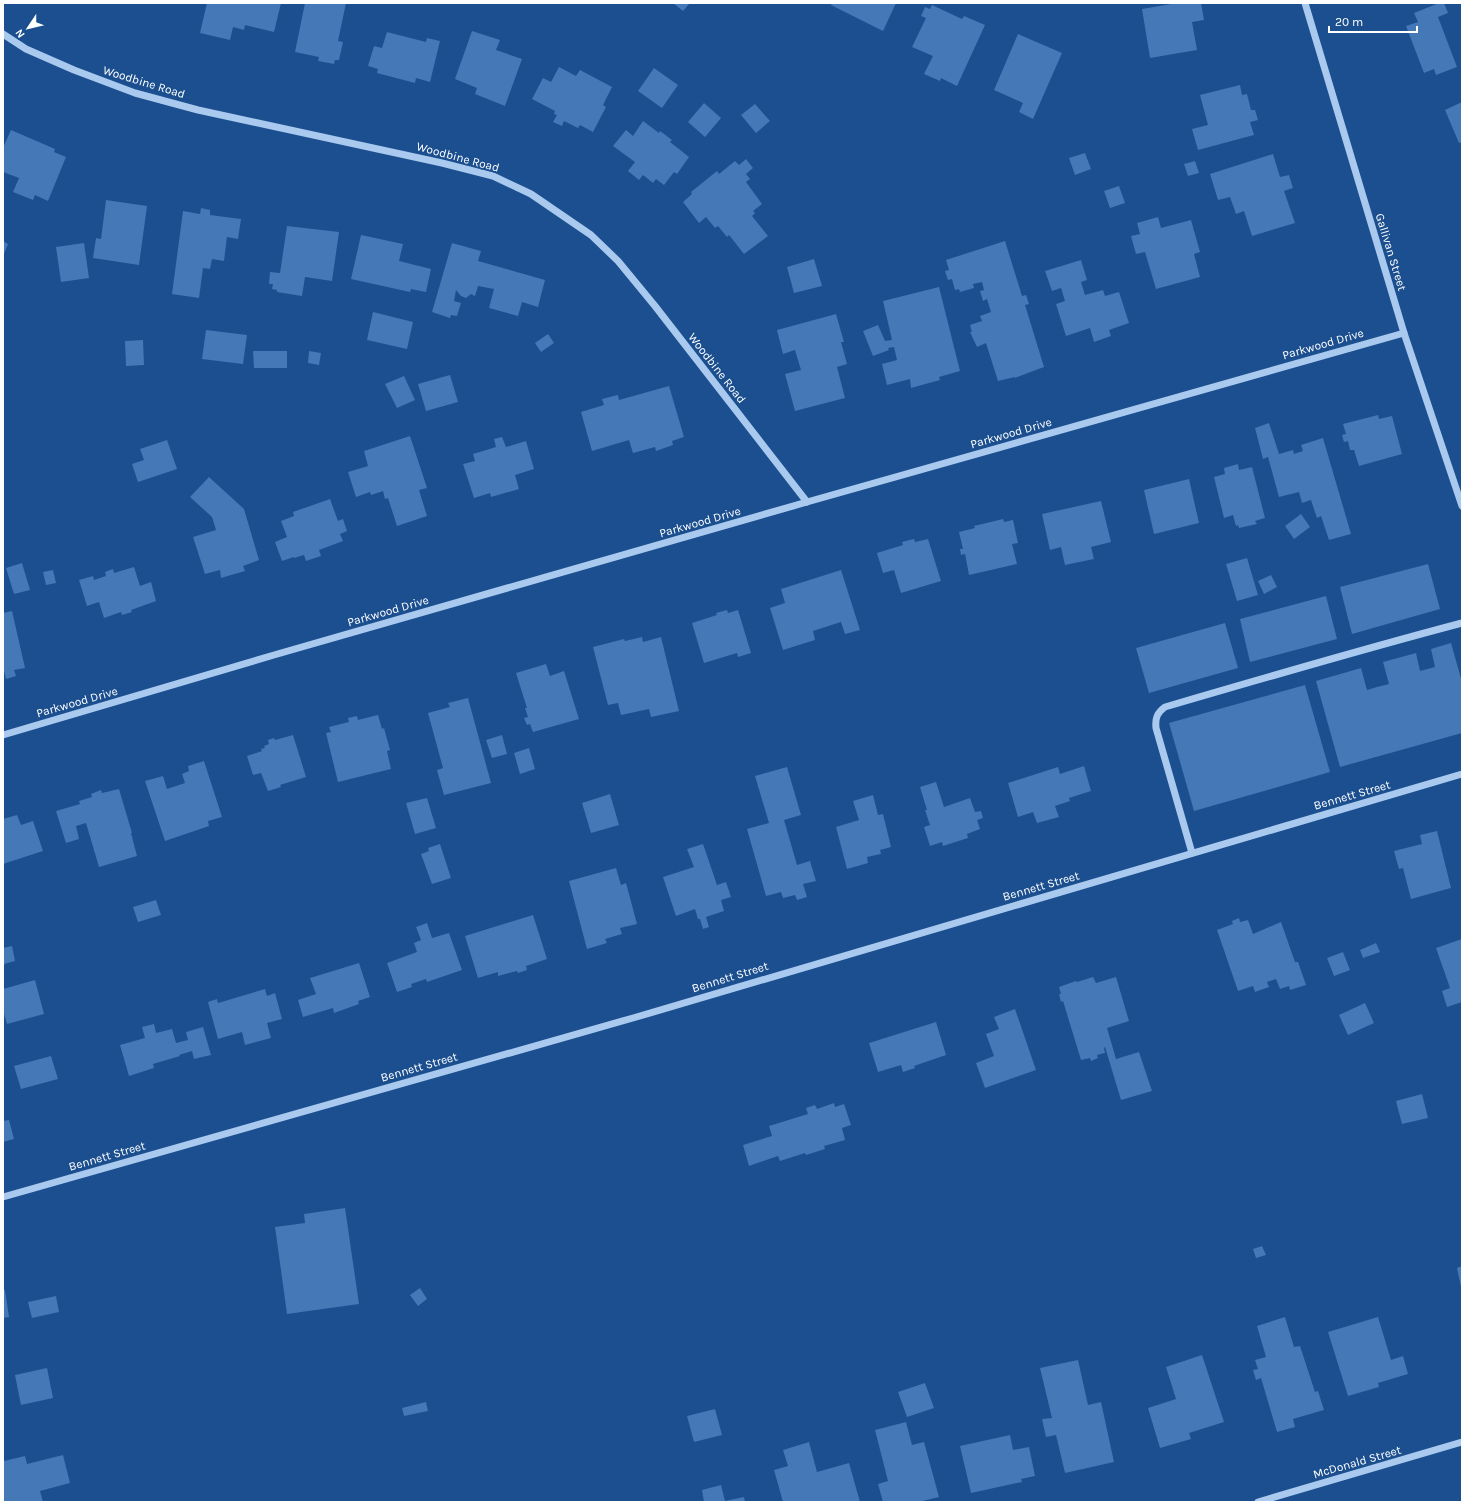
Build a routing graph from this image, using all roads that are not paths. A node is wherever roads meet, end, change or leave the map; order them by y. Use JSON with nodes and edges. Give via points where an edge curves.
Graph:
{"nodes":[{"id":1,"x":1305,"y":3,"type":"edge"},
{"id":2,"x":3,"y":34,"type":"edge"},
{"id":3,"x":1404,"y":333,"type":"junction"},
{"id":4,"x":807,"y":502,"type":"junction"},
{"id":5,"x":1462,"y":506,"type":"edge"},
{"id":6,"x":1462,"y":623,"type":"edge"},
{"id":7,"x":3,"y":735,"type":"edge"},
{"id":8,"x":1462,"y":774,"type":"edge"},
{"id":9,"x":1192,"y":853,"type":"junction"},
{"id":10,"x":3,"y":1197,"type":"edge"},
{"id":11,"x":1462,"y":1442,"type":"edge"},
{"id":12,"x":1258,"y":1502,"type":"edge"}],
"edges":[{"from":1,"to":3,"type":"street","name":"Gallivan Street"},
{"from":2,"to":4,"type":"street","name":"Woodbine Road","via":[[26,49],[135,93],[198,110],[493,176],[531,194],[591,235],[618,260]]},
{"from":3,"to":4,"type":"street","name":"Parkwood Drive"},
{"from":3,"to":5,"type":"street","name":"Gallivan Street"},
{"from":4,"to":7,"type":"street","name":"Parkwood Drive"},
{"from":6,"to":9,"type":"street","via":[[1263,678],[1166,707],[1159,712],[1155,720],[1156,728]]},
{"from":8,"to":9,"type":"street","name":"Bennett Street"},
{"from":9,"to":10,"type":"street","name":"Bennett Street","via":[[625,1020]]},
{"from":11,"to":12,"type":"street","name":"McDonald Street"}]}
